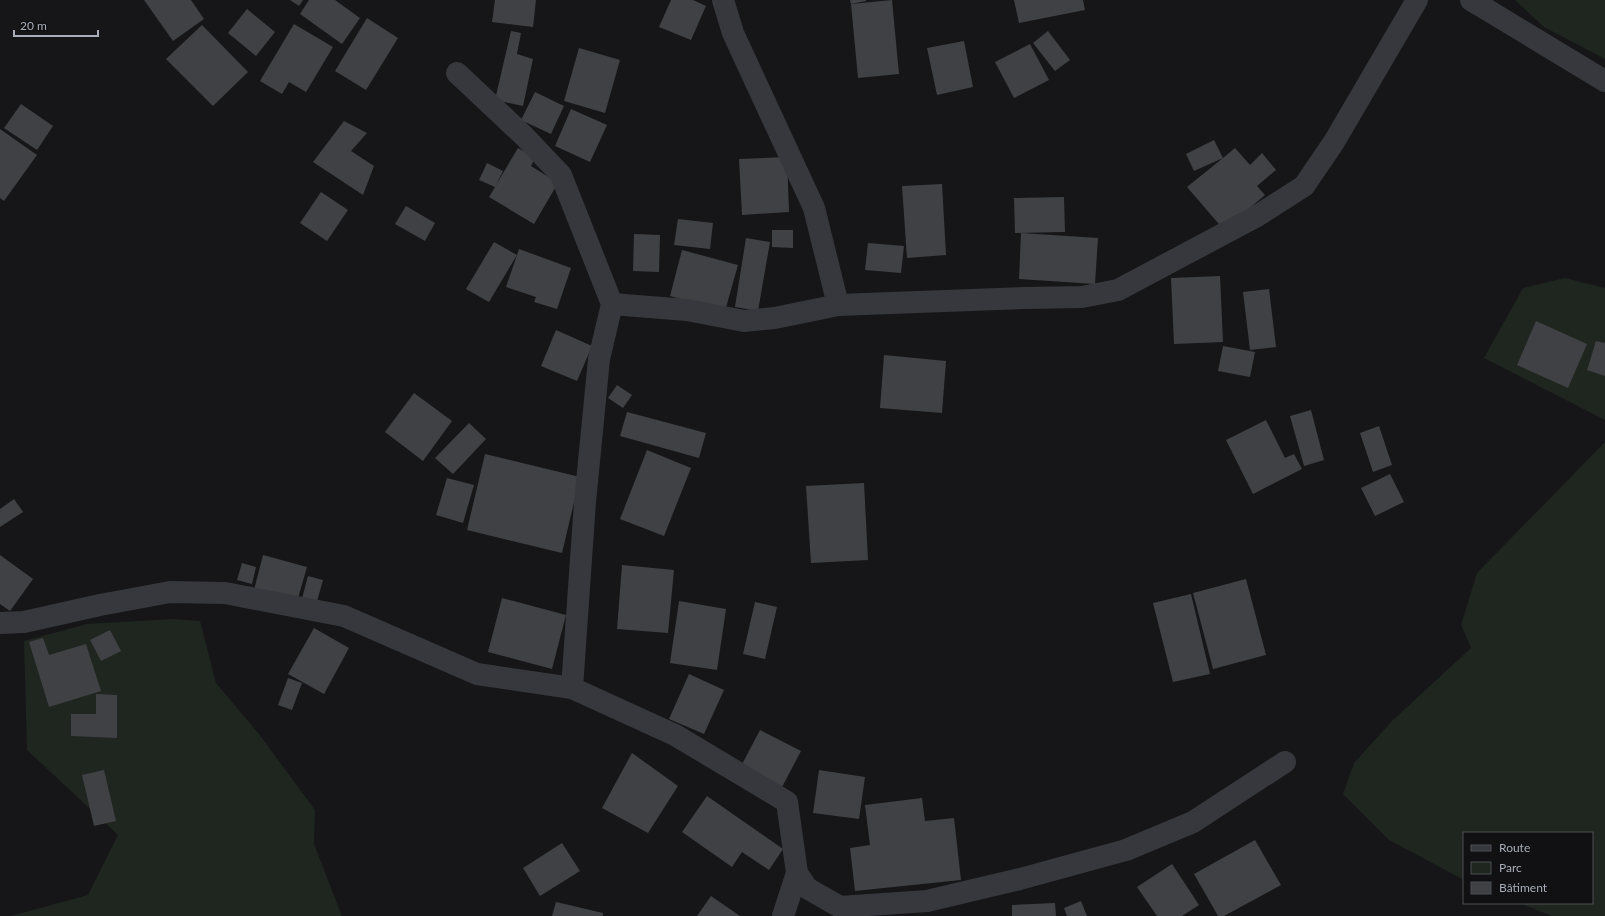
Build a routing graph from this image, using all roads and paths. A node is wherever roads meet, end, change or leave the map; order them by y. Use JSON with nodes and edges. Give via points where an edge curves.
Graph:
{"nodes":[{"id":1,"x":723,"y":0,"type":"edge"},
{"id":2,"x":1417,"y":0,"type":"edge"},
{"id":3,"x":1471,"y":0,"type":"edge"},
{"id":4,"x":457,"y":73,"type":"dead end"},
{"id":5,"x":1605,"y":81,"type":"edge"},
{"id":6,"x":612,"y":304,"type":"junction"},
{"id":7,"x":838,"y":305,"type":"junction"},
{"id":8,"x":0,"y":623,"type":"edge"},
{"id":9,"x":572,"y":688,"type":"junction"},
{"id":10,"x":1285,"y":762,"type":"dead end"},
{"id":11,"x":797,"y":873,"type":"junction"},
{"id":12,"x":783,"y":916,"type":"edge"}],
"edges":[{"from":1,"to":7,"type":"street","via":[[733,33],[814,208]]},
{"from":2,"to":7,"type":"street","via":[[1334,142],[1304,186],[1257,216],[1118,290],[1082,297]]},
{"from":3,"to":5,"type":"street"},
{"from":4,"to":6,"type":"street","via":[[561,175]]},
{"from":6,"to":7,"type":"street","via":[[687,310],[744,321],[775,318]]},
{"from":6,"to":9,"type":"street","via":[[599,359],[585,502]]},
{"from":8,"to":9,"type":"street","via":[[24,622],[170,592],[225,593],[344,616],[477,674]]},
{"from":9,"to":11,"type":"street","via":[[674,735],[787,802]]},
{"from":10,"to":11,"type":"street","via":[[1194,822],[1126,850],[927,901],[840,906],[807,888]]},
{"from":11,"to":12,"type":"street"}]}
